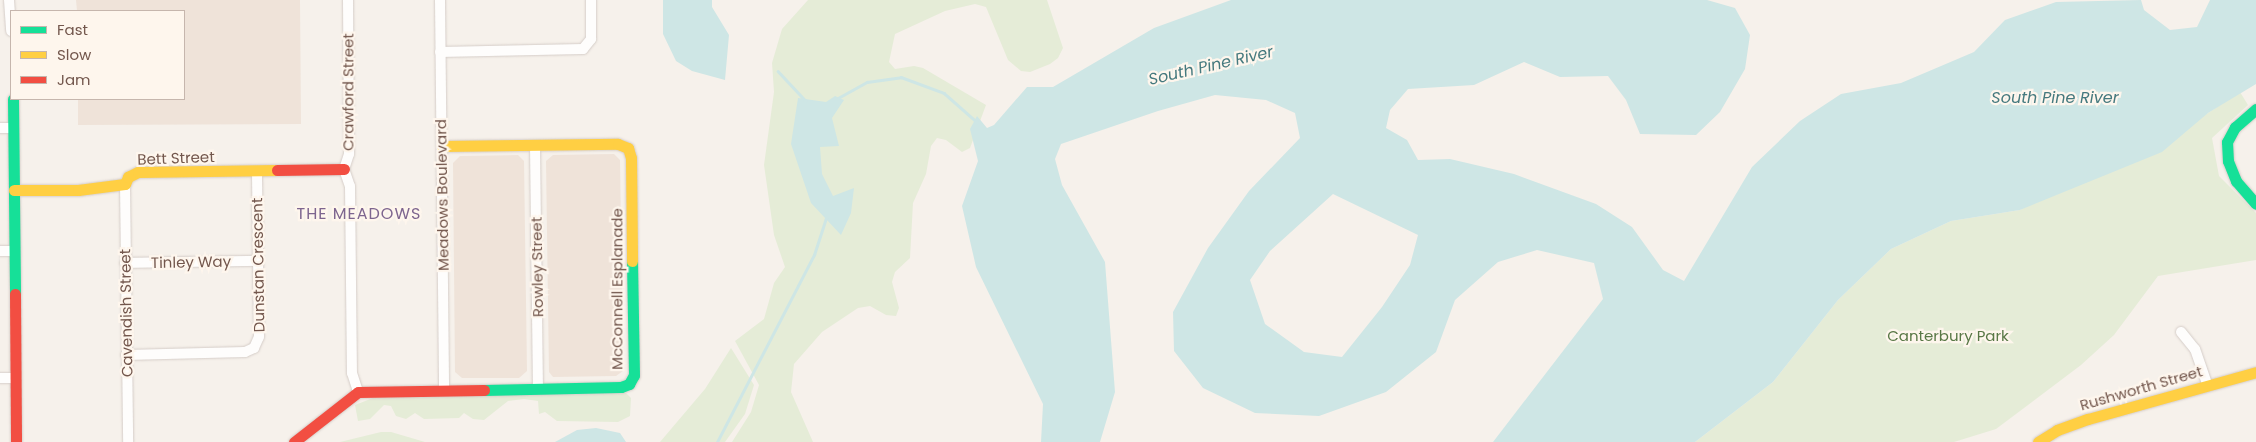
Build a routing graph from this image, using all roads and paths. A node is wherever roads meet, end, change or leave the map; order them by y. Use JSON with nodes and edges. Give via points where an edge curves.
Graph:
{"nodes":[{"id":1,"x":9,"y":0,"type":"edge"},
{"id":2,"x":348,"y":0,"type":"edge"},
{"id":3,"x":440,"y":0,"type":"edge"},
{"id":4,"x":591,"y":0,"type":"edge"},
{"id":5,"x":10,"y":16,"type":"edge"},
{"id":6,"x":440,"y":52,"type":"junction"},
{"id":7,"x":13,"y":100,"type":"edge"},
{"id":8,"x":2256,"y":109,"type":"edge"},
{"id":9,"x":0,"y":128,"type":"edge"},
{"id":10,"x":13,"y":128,"type":"junction"},
{"id":11,"x":442,"y":146,"type":"junction"},
{"id":12,"x":535,"y":146,"type":"junction"},
{"id":13,"x":344,"y":169,"type":"junction"},
{"id":14,"x":257,"y":171,"type":"junction"},
{"id":15,"x":124,"y":184,"type":"junction"},
{"id":16,"x":14,"y":190,"type":"junction"},
{"id":17,"x":2256,"y":204,"type":"edge"},
{"id":18,"x":0,"y":251,"type":"edge"},
{"id":19,"x":14,"y":251,"type":"junction"},
{"id":20,"x":257,"y":261,"type":"junction"},
{"id":21,"x":125,"y":263,"type":"junction"},
{"id":22,"x":2181,"y":332,"type":"dead end"},
{"id":23,"x":126,"y":355,"type":"junction"},
{"id":24,"x":2256,"y":372,"type":"edge"},
{"id":25,"x":0,"y":378,"type":"edge"},
{"id":26,"x":16,"y":378,"type":"junction"},
{"id":27,"x":2207,"y":384,"type":"junction"},
{"id":28,"x":538,"y":389,"type":"junction"},
{"id":29,"x":444,"y":390,"type":"junction"},
{"id":30,"x":358,"y":392,"type":"junction"},
{"id":31,"x":16,"y":442,"type":"edge"},
{"id":32,"x":128,"y":442,"type":"edge"},
{"id":33,"x":294,"y":442,"type":"edge"},
{"id":34,"x":2038,"y":442,"type":"edge"}],
"edges":[{"from":1,"to":5,"type":"street"},
{"from":2,"to":13,"type":"street","name":"Crawford Street","via":[[349,154]]},
{"from":3,"to":6,"type":"street","name":"Meadows Boulevard"},
{"from":4,"to":6,"type":"street","via":[[591,39],[583,50]]},
{"from":6,"to":11,"type":"street","name":"Meadows Boulevard"},
{"from":7,"to":10,"type":"street"},
{"from":8,"to":17,"type":"street","via":[[2235,127],[2227,142],[2228,161],[2236,181]]},
{"from":9,"to":10,"type":"street"},
{"from":10,"to":16,"type":"street"},
{"from":11,"to":12,"type":"street","name":"McConnell Esplanade"},
{"from":11,"to":29,"type":"street","name":"Meadows Boulevard"},
{"from":12,"to":28,"type":"street","name":"Rowley Street"},
{"from":12,"to":28,"type":"street","name":"McConnell Esplanade","via":[[618,144],[630,152],[634,360],[634,375],[629,384],[621,387]]},
{"from":13,"to":14,"type":"street","name":"Bett Street"},
{"from":13,"to":30,"type":"street","name":"Crawford Street","via":[[350,186],[352,373]]},
{"from":14,"to":15,"type":"street","name":"Bett Street","via":[[138,172]]},
{"from":14,"to":20,"type":"street","name":"Dunstan Crescent"},
{"from":15,"to":16,"type":"street","name":"Bett Street","via":[[78,190]]},
{"from":15,"to":21,"type":"street","name":"Cavendish Street"},
{"from":16,"to":19,"type":"street"},
{"from":18,"to":19,"type":"street"},
{"from":19,"to":26,"type":"street"},
{"from":20,"to":21,"type":"street","name":"Tinley Way"},
{"from":20,"to":23,"type":"street","name":"Dunstan Crescent","via":[[259,338],[254,348],[246,352]]},
{"from":21,"to":23,"type":"street","name":"Cavendish Street"},
{"from":22,"to":27,"type":"street","via":[[2195,349]]},
{"from":23,"to":32,"type":"street","name":"Cavendish Street"},
{"from":24,"to":27,"type":"street","name":"Rushworth Street"},
{"from":25,"to":26,"type":"street"},
{"from":26,"to":31,"type":"street"},
{"from":27,"to":34,"type":"street","name":"Rushworth Street","via":[[2088,419],[2057,430]]},
{"from":28,"to":29,"type":"street","name":"McConnell Esplanade"},
{"from":29,"to":30,"type":"street","name":"McConnell Esplanade"},
{"from":30,"to":33,"type":"street"}]}
